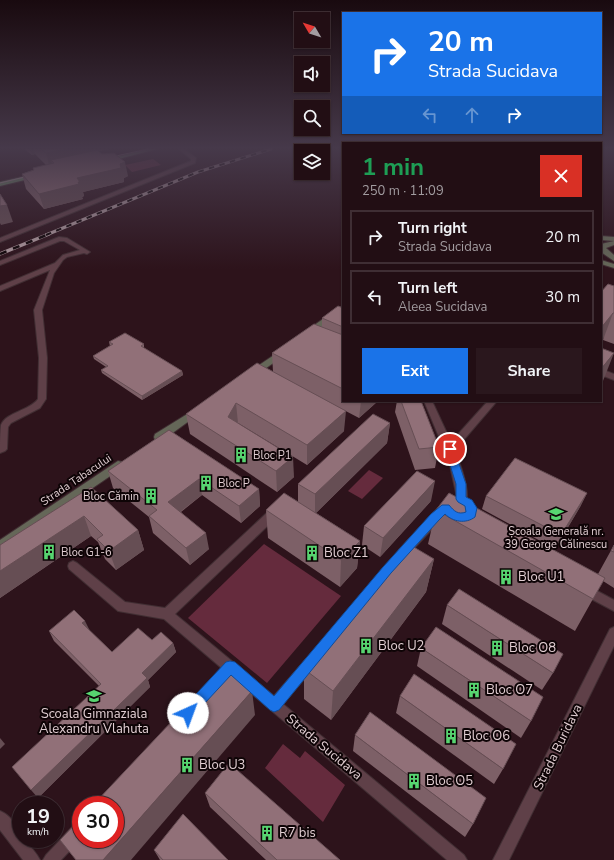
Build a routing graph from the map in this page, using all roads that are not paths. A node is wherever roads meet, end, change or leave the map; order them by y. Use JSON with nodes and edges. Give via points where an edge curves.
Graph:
{"nodes":[{"id":1,"x":126,"y":189,"type":"edge"},
{"id":2,"x":602,"y":238,"type":"edge"},
{"id":3,"x":0,"y":240,"type":"edge"},
{"id":4,"x":614,"y":241,"type":"edge"},
{"id":5,"x":602,"y":242,"type":"edge"},
{"id":6,"x":602,"y":256,"type":"edge"},
{"id":7,"x":614,"y":260,"type":"edge"},
{"id":8,"x":602,"y":262,"type":"edge"},
{"id":9,"x":0,"y":263,"type":"edge"},
{"id":10,"x":56,"y":264,"type":"junction"},
{"id":11,"x":614,"y":266,"type":"edge"},
{"id":12,"x":0,"y":289,"type":"edge"},
{"id":13,"x":342,"y":310,"type":"edge"},
{"id":14,"x":303,"y":337,"type":"joint"},
{"id":15,"x":316,"y":340,"type":"edge"},
{"id":16,"x":288,"y":348,"type":"edge"},
{"id":17,"x":602,"y":372,"type":"edge"},
{"id":18,"x":614,"y":377,"type":"edge"},
{"id":19,"x":245,"y":378,"type":"edge"},
{"id":20,"x":428,"y":402,"type":"edge"},
{"id":21,"x":492,"y":402,"type":"edge"},
{"id":22,"x":207,"y":404,"type":"edge"},
{"id":23,"x":149,"y":444,"type":"edge"},
{"id":24,"x":450,"y":449,"type":"junction"},
{"id":25,"x":0,"y":450,"type":"edge"},
{"id":26,"x":129,"y":458,"type":"edge"},
{"id":27,"x":285,"y":503,"type":"edge"},
{"id":28,"x":0,"y":546,"type":"edge"},
{"id":29,"x":398,"y":558,"type":"edge"},
{"id":30,"x":73,"y":566,"type":"dead end"},
{"id":31,"x":575,"y":584,"type":"edge"},
{"id":32,"x":614,"y":606,"type":"edge"},
{"id":33,"x":167,"y":614,"type":"junction"},
{"id":34,"x":614,"y":633,"type":"edge"},
{"id":35,"x":318,"y":652,"type":"edge"},
{"id":36,"x":230,"y":667,"type":"junction"},
{"id":37,"x":220,"y":678,"type":"edge"},
{"id":38,"x":274,"y":705,"type":"junction"},
{"id":39,"x":0,"y":818,"type":"edge"},
{"id":40,"x":72,"y":838,"type":"edge"},
{"id":41,"x":32,"y":860,"type":"edge"},
{"id":42,"x":51,"y":860,"type":"edge"},
{"id":43,"x":459,"y":860,"type":"edge"},
{"id":44,"x":501,"y":860,"type":"edge"}],
"edges":[{"from":1,"to":3,"type":"street"},
{"from":2,"to":4,"type":"street"},
{"from":4,"to":5,"type":"street"},
{"from":4,"to":7,"type":"street","via":[[602,249]]},
{"from":6,"to":7,"type":"street"},
{"from":8,"to":11,"type":"street"},
{"from":9,"to":10,"type":"street","via":[[59,239],[65,239],[86,252],[70,254]]},
{"from":10,"to":12,"type":"street"},
{"from":10,"to":25,"type":"street","via":[[38,310],[43,358],[42,399],[37,406],[8,421],[4,426]]},
{"from":13,"to":14,"type":"street"},
{"from":14,"to":15,"type":"street"},
{"from":16,"to":19,"type":"street"},
{"from":17,"to":18,"type":"street"},
{"from":20,"to":24,"type":"street"},
{"from":21,"to":24,"type":"street"},
{"from":22,"to":23,"type":"street"},
{"from":24,"to":29,"type":"street","via":[[461,484],[455,504],[435,517]]},
{"from":26,"to":28,"type":"street","name":"Strada Tabacului"},
{"from":27,"to":33,"type":"street"},
{"from":30,"to":33,"type":"street","via":[[122,607]]},
{"from":31,"to":32,"type":"street"},
{"from":33,"to":36,"type":"street","name":"Strada Sucidava"},
{"from":34,"to":44,"type":"street","name":"Strada Buridava"},
{"from":35,"to":38,"type":"street"},
{"from":36,"to":37,"type":"street"},
{"from":36,"to":38,"type":"street","name":"Strada Sucidava"},
{"from":38,"to":43,"type":"street","name":"Strada Sucidava"},
{"from":39,"to":41,"type":"street"},
{"from":40,"to":42,"type":"street"}]}
